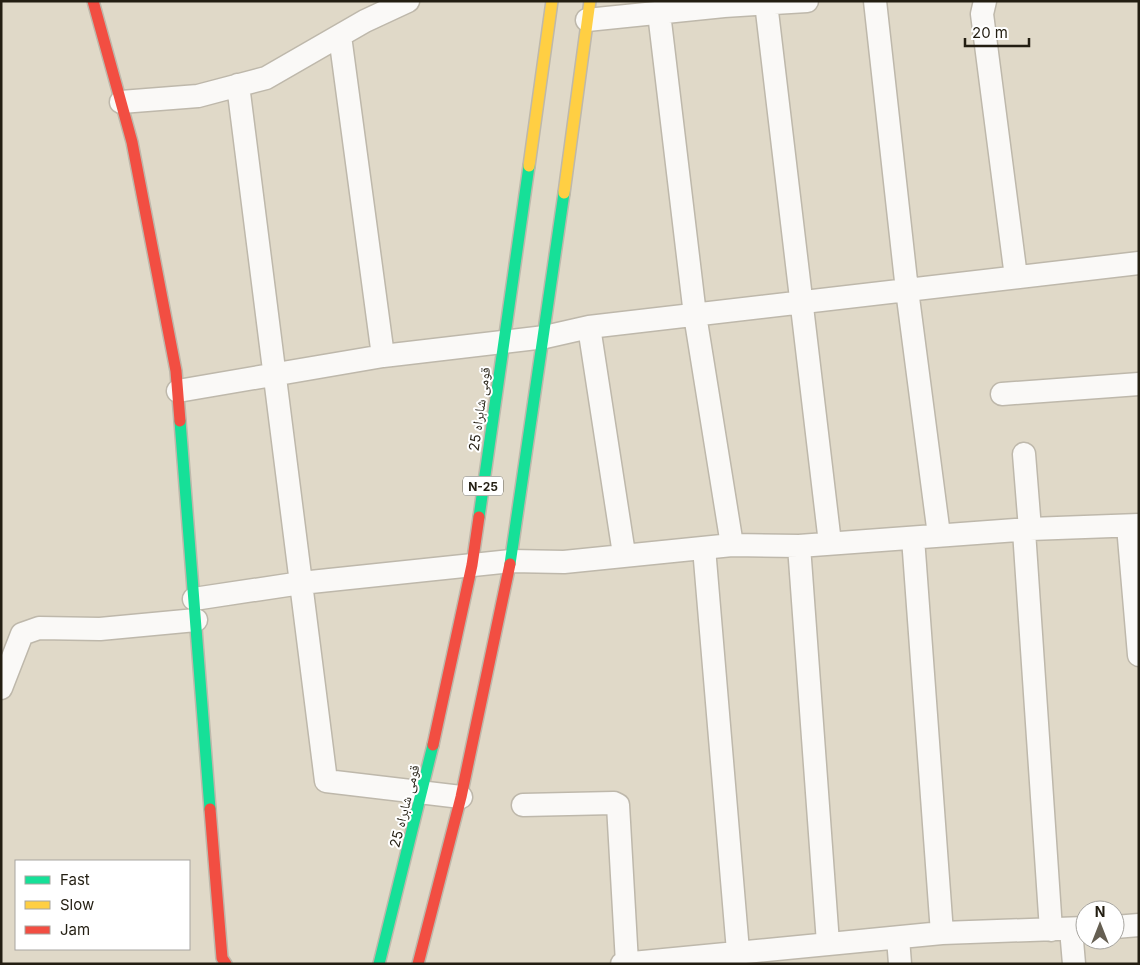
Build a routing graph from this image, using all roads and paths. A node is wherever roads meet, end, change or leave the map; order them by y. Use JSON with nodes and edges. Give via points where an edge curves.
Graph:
{"nodes":[{"id":1,"x":93,"y":1,"type":"edge"},
{"id":2,"x":408,"y":1,"type":"edge"},
{"id":3,"x":552,"y":1,"type":"edge"},
{"id":4,"x":808,"y":1,"type":"edge"},
{"id":5,"x":874,"y":1,"type":"edge"},
{"id":6,"x":985,"y":1,"type":"edge"},
{"id":7,"x":766,"y":3,"type":"junction"},
{"id":8,"x":588,"y":11,"type":"edge"},
{"id":9,"x":659,"y":13,"type":"junction"},
{"id":10,"x":340,"y":36,"type":"junction"},
{"id":11,"x":238,"y":85,"type":"junction"},
{"id":12,"x":121,"y":102,"type":"junction"},
{"id":13,"x":1139,"y":262,"type":"edge"},
{"id":14,"x":1016,"y":277,"type":"junction"},
{"id":15,"x":907,"y":290,"type":"junction"},
{"id":16,"x":801,"y":302,"type":"junction"},
{"id":17,"x":695,"y":315,"type":"junction"},
{"id":18,"x":589,"y":327,"type":"junction"},
{"id":19,"x":545,"y":337,"type":"junction"},
{"id":20,"x":504,"y":342,"type":"junction"},
{"id":21,"x":383,"y":356,"type":"junction"},
{"id":22,"x":274,"y":373,"type":"junction"},
{"id":23,"x":1139,"y":384,"type":"edge"},
{"id":24,"x":178,"y":391,"type":"junction"},
{"id":25,"x":1002,"y":394,"type":"dead end"},
{"id":26,"x":1024,"y":454,"type":"dead end"},
{"id":27,"x":1133,"y":525,"type":"edge"},
{"id":28,"x":1027,"y":530,"type":"junction"},
{"id":29,"x":939,"y":535,"type":"junction"},
{"id":30,"x":913,"y":538,"type":"junction"},
{"id":31,"x":830,"y":543,"type":"junction"},
{"id":32,"x":732,"y":545,"type":"junction"},
{"id":33,"x":799,"y":546,"type":"junction"},
{"id":34,"x":704,"y":548,"type":"junction"},
{"id":35,"x":624,"y":554,"type":"junction"},
{"id":36,"x":512,"y":561,"type":"junction"},
{"id":37,"x":472,"y":565,"type":"junction"},
{"id":38,"x":301,"y":583,"type":"junction"},
{"id":39,"x":195,"y":609,"type":"junction"},
{"id":40,"x":1139,"y":655,"type":"edge"},
{"id":41,"x":1,"y":688,"type":"edge"},
{"id":42,"x":423,"y":792,"type":"junction"},
{"id":43,"x":462,"y":797,"type":"junction"},
{"id":44,"x":522,"y":805,"type":"dead end"},
{"id":45,"x":1139,"y":925,"type":"edge"},
{"id":46,"x":1125,"y":926,"type":"edge"},
{"id":47,"x":1069,"y":929,"type":"edge"},
{"id":48,"x":942,"y":933,"type":"junction"},
{"id":49,"x":898,"y":938,"type":"junction"},
{"id":50,"x":828,"y":943,"type":"junction"},
{"id":51,"x":738,"y":951,"type":"junction"},
{"id":52,"x":806,"y":954,"type":"edge"},
{"id":53,"x":716,"y":959,"type":"edge"},
{"id":54,"x":627,"y":963,"type":"edge"},
{"id":55,"x":226,"y":964,"type":"edge"},
{"id":56,"x":379,"y":964,"type":"edge"},
{"id":57,"x":418,"y":964,"type":"edge"},
{"id":58,"x":622,"y":964,"type":"edge"},
{"id":59,"x":900,"y":964,"type":"edge"},
{"id":60,"x":1074,"y":964,"type":"edge"}],
"edges":[{"from":1,"to":12,"type":"main road"},
{"from":2,"to":10,"type":"street"},
{"from":3,"to":20,"type":"main road","name":"قومی شاہراہ 25","number":"N-25"},
{"from":4,"to":7,"type":"street"},
{"from":5,"to":15,"type":"street"},
{"from":6,"to":14,"type":"street","via":[[982,14]]},
{"from":7,"to":9,"type":"street"},
{"from":7,"to":16,"type":"street"},
{"from":8,"to":9,"type":"street"},
{"from":8,"to":19,"type":"main road","number":"N-25"},
{"from":9,"to":17,"type":"street"},
{"from":10,"to":11,"type":"street","via":[[266,78]]},
{"from":10,"to":21,"type":"street"},
{"from":11,"to":12,"type":"street","via":[[198,96]]},
{"from":11,"to":22,"type":"street"},
{"from":12,"to":24,"type":"main road","via":[[134,151]]},
{"from":13,"to":14,"type":"street"},
{"from":14,"to":15,"type":"street"},
{"from":15,"to":16,"type":"street"},
{"from":15,"to":29,"type":"street"},
{"from":16,"to":17,"type":"street"},
{"from":16,"to":31,"type":"street"},
{"from":17,"to":18,"type":"street"},
{"from":17,"to":32,"type":"street"},
{"from":18,"to":19,"type":"street"},
{"from":18,"to":35,"type":"street"},
{"from":19,"to":20,"type":"street"},
{"from":19,"to":36,"type":"main road","number":"N-25"},
{"from":20,"to":21,"type":"street"},
{"from":20,"to":37,"type":"main road","name":"قومی شاہراہ 25","number":"N-25"},
{"from":21,"to":22,"type":"street"},
{"from":22,"to":24,"type":"street"},
{"from":22,"to":38,"type":"street"},
{"from":23,"to":25,"type":"street"},
{"from":24,"to":39,"type":"main road"},
{"from":26,"to":28,"type":"street"},
{"from":27,"to":28,"type":"street"},
{"from":27,"to":40,"type":"street"},
{"from":28,"to":29,"type":"street"},
{"from":28,"to":47,"type":"street"},
{"from":29,"to":30,"type":"street"},
{"from":30,"to":31,"type":"street"},
{"from":30,"to":48,"type":"street"},
{"from":31,"to":33,"type":"street"},
{"from":32,"to":33,"type":"street"},
{"from":32,"to":34,"type":"street"},
{"from":33,"to":50,"type":"street"},
{"from":34,"to":35,"type":"street"},
{"from":34,"to":51,"type":"street"},
{"from":35,"to":36,"type":"street","via":[[564,562]]},
{"from":36,"to":37,"type":"street"},
{"from":36,"to":43,"type":"main road","number":"N-25"},
{"from":37,"to":38,"type":"street"},
{"from":37,"to":42,"type":"main road","name":"قومی شاہراہ 25","number":"N-25"},
{"from":38,"to":39,"type":"street"},
{"from":38,"to":42,"type":"street","via":[[326,782]]},
{"from":39,"to":41,"type":"street","via":[[108,628],[39,628],[22,634]]},
{"from":39,"to":55,"type":"main road","via":[[222,958]]},
{"from":42,"to":43,"type":"street"},
{"from":42,"to":56,"type":"main road","name":"قومی شاہراہ 25","number":"N-25"},
{"from":43,"to":57,"type":"main road","number":"N-25"},
{"from":44,"to":54,"type":"street","via":[[618,805]]},
{"from":45,"to":46,"type":"street"},
{"from":47,"to":48,"type":"street"},
{"from":47,"to":60,"type":"street"},
{"from":48,"to":49,"type":"street"},
{"from":49,"to":50,"type":"street"},
{"from":49,"to":59,"type":"street"},
{"from":50,"to":52,"type":"street"},
{"from":51,"to":52,"type":"street"},
{"from":51,"to":53,"type":"street"},
{"from":53,"to":54,"type":"street"},
{"from":54,"to":58,"type":"street"}]}
